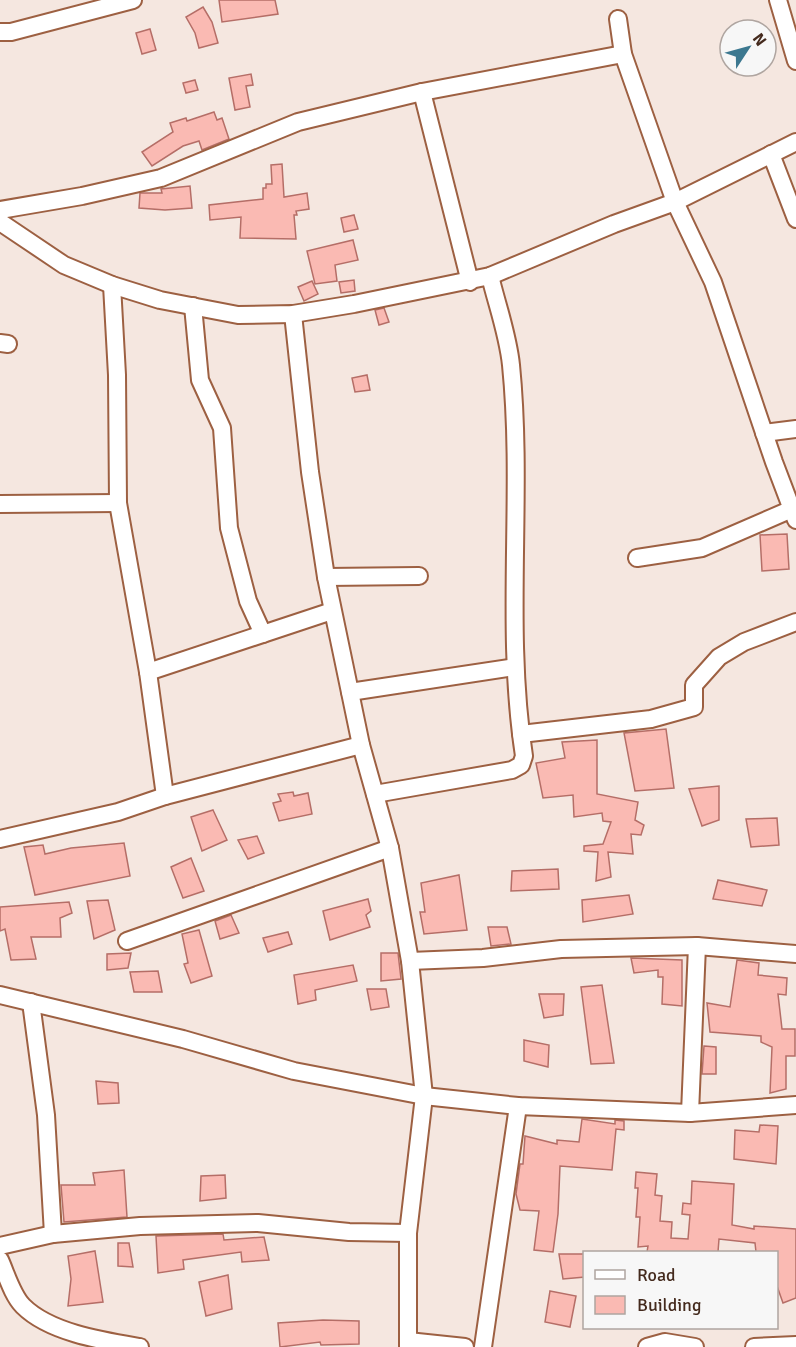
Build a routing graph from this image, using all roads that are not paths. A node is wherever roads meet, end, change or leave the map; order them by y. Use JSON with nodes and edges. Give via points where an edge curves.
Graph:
{"nodes":[{"id":1,"x":133,"y":0,"type":"edge"},
{"id":2,"x":778,"y":0,"type":"edge"},
{"id":3,"x":618,"y":19,"type":"dead end"},
{"id":4,"x":0,"y":32,"type":"edge"},
{"id":5,"x":623,"y":54,"type":"junction"},
{"id":6,"x":796,"y":61,"type":"edge"},
{"id":7,"x":422,"y":92,"type":"junction"},
{"id":8,"x":796,"y":142,"type":"edge"},
{"id":9,"x":771,"y":154,"type":"junction"},
{"id":10,"x":675,"y":202,"type":"junction"},
{"id":11,"x":0,"y":210,"type":"edge"},
{"id":12,"x":796,"y":219,"type":"edge"},
{"id":13,"x":0,"y":222,"type":"edge"},
{"id":14,"x":490,"y":276,"type":"junction"},
{"id":15,"x":470,"y":282,"type":"junction"},
{"id":16,"x":112,"y":285,"type":"junction"},
{"id":17,"x":193,"y":306,"type":"junction"},
{"id":18,"x":293,"y":314,"type":"junction"},
{"id":19,"x":796,"y":429,"type":"edge"},
{"id":20,"x":764,"y":433,"type":"junction"},
{"id":21,"x":118,"y":503,"type":"junction"},
{"id":22,"x":0,"y":504,"type":"edge"},
{"id":23,"x":794,"y":514,"type":"edge"},
{"id":24,"x":637,"y":558,"type":"dead end"},
{"id":25,"x":419,"y":576,"type":"dead end"},
{"id":26,"x":326,"y":577,"type":"junction"},
{"id":27,"x":332,"y":611,"type":"junction"},
{"id":28,"x":796,"y":622,"type":"edge"},
{"id":29,"x":263,"y":634,"type":"junction"},
{"id":30,"x":515,"y":667,"type":"junction"},
{"id":31,"x":148,"y":672,"type":"junction"},
{"id":32,"x":350,"y":692,"type":"junction"},
{"id":33,"x":521,"y":734,"type":"junction"},
{"id":34,"x":361,"y":745,"type":"junction"},
{"id":35,"x":375,"y":794,"type":"junction"},
{"id":36,"x":165,"y":796,"type":"junction"},
{"id":37,"x":1,"y":835,"type":"edge"},
{"id":38,"x":390,"y":848,"type":"junction"},
{"id":39,"x":127,"y":941,"type":"dead end"},
{"id":40,"x":697,"y":946,"type":"junction"},
{"id":41,"x":796,"y":954,"type":"edge"},
{"id":42,"x":410,"y":961,"type":"junction"},
{"id":43,"x":0,"y":995,"type":"edge"},
{"id":44,"x":31,"y":1002,"type":"junction"},
{"id":45,"x":424,"y":1095,"type":"junction"},
{"id":46,"x":796,"y":1105,"type":"edge"},
{"id":47,"x":518,"y":1106,"type":"junction"},
{"id":48,"x":690,"y":1113,"type":"junction"},
{"id":49,"x":408,"y":1233,"type":"junction"},
{"id":50,"x":53,"y":1234,"type":"junction"},
{"id":51,"x":0,"y":1246,"type":"edge"},
{"id":52,"x":0,"y":1260,"type":"edge"},
{"id":53,"x":408,"y":1344,"type":"edge"},
{"id":54,"x":796,"y":1345,"type":"edge"},
{"id":55,"x":140,"y":1347,"type":"edge"},
{"id":56,"x":465,"y":1347,"type":"edge"},
{"id":57,"x":483,"y":1347,"type":"edge"},
{"id":58,"x":646,"y":1347,"type":"edge"},
{"id":59,"x":695,"y":1347,"type":"edge"},
{"id":60,"x":754,"y":1347,"type":"edge"}],
"edges":[{"from":1,"to":4,"type":"street"},
{"from":2,"to":6,"type":"street"},
{"from":3,"to":5,"type":"street"},
{"from":5,"to":7,"type":"street"},
{"from":5,"to":10,"type":"street"},
{"from":7,"to":11,"type":"street","via":[[287,126],[161,178]]},
{"from":7,"to":15,"type":"street"},
{"from":8,"to":9,"type":"street"},
{"from":9,"to":10,"type":"street"},
{"from":9,"to":12,"type":"street"},
{"from":10,"to":14,"type":"street"},
{"from":10,"to":20,"type":"street","via":[[713,282]]},
{"from":13,"to":16,"type":"street","via":[[64,266]]},
{"from":14,"to":15,"type":"street"},
{"from":14,"to":30,"type":"street","via":[[511,374],[516,442]]},
{"from":15,"to":18,"type":"street"},
{"from":16,"to":17,"type":"street"},
{"from":16,"to":21,"type":"street"},
{"from":17,"to":18,"type":"street","via":[[238,315]]},
{"from":17,"to":29,"type":"street","via":[[200,381],[222,428],[229,528],[248,602]]},
{"from":18,"to":26,"type":"street"},
{"from":19,"to":20,"type":"street"},
{"from":20,"to":23,"type":"street"},
{"from":21,"to":22,"type":"street"},
{"from":21,"to":31,"type":"street"},
{"from":23,"to":24,"type":"street","via":[[702,548]]},
{"from":25,"to":26,"type":"street"},
{"from":26,"to":27,"type":"street"},
{"from":27,"to":29,"type":"street"},
{"from":27,"to":32,"type":"street"},
{"from":28,"to":33,"type":"street","via":[[744,642],[719,657],[694,685],[694,707],[651,719]]},
{"from":29,"to":31,"type":"street"},
{"from":30,"to":32,"type":"street"},
{"from":30,"to":33,"type":"street"},
{"from":31,"to":36,"type":"street"},
{"from":32,"to":34,"type":"street"},
{"from":33,"to":35,"type":"street","via":[[524,756],[521,765],[512,770]]},
{"from":34,"to":35,"type":"street"},
{"from":34,"to":36,"type":"street"},
{"from":35,"to":38,"type":"street"},
{"from":36,"to":37,"type":"street","via":[[118,812]]},
{"from":38,"to":39,"type":"street"},
{"from":38,"to":42,"type":"street"},
{"from":40,"to":41,"type":"street"},
{"from":40,"to":42,"type":"street","via":[[561,948],[483,958]]},
{"from":40,"to":48,"type":"street"},
{"from":42,"to":45,"type":"street"},
{"from":43,"to":44,"type":"street"},
{"from":44,"to":45,"type":"street","via":[[294,1071]]},
{"from":44,"to":50,"type":"street","via":[[46,1115]]},
{"from":45,"to":47,"type":"street"},
{"from":45,"to":49,"type":"street"},
{"from":46,"to":48,"type":"street"},
{"from":47,"to":48,"type":"street"},
{"from":47,"to":57,"type":"street"},
{"from":49,"to":50,"type":"street","via":[[349,1232],[258,1222]]},
{"from":49,"to":53,"type":"street"},
{"from":50,"to":51,"type":"street"},
{"from":52,"to":55,"type":"street","via":[[21,1304],[39,1318],[92,1339]]},
{"from":53,"to":56,"type":"street"},
{"from":54,"to":60,"type":"street"},
{"from":58,"to":59,"type":"street","via":[[665,1342]]}]}
